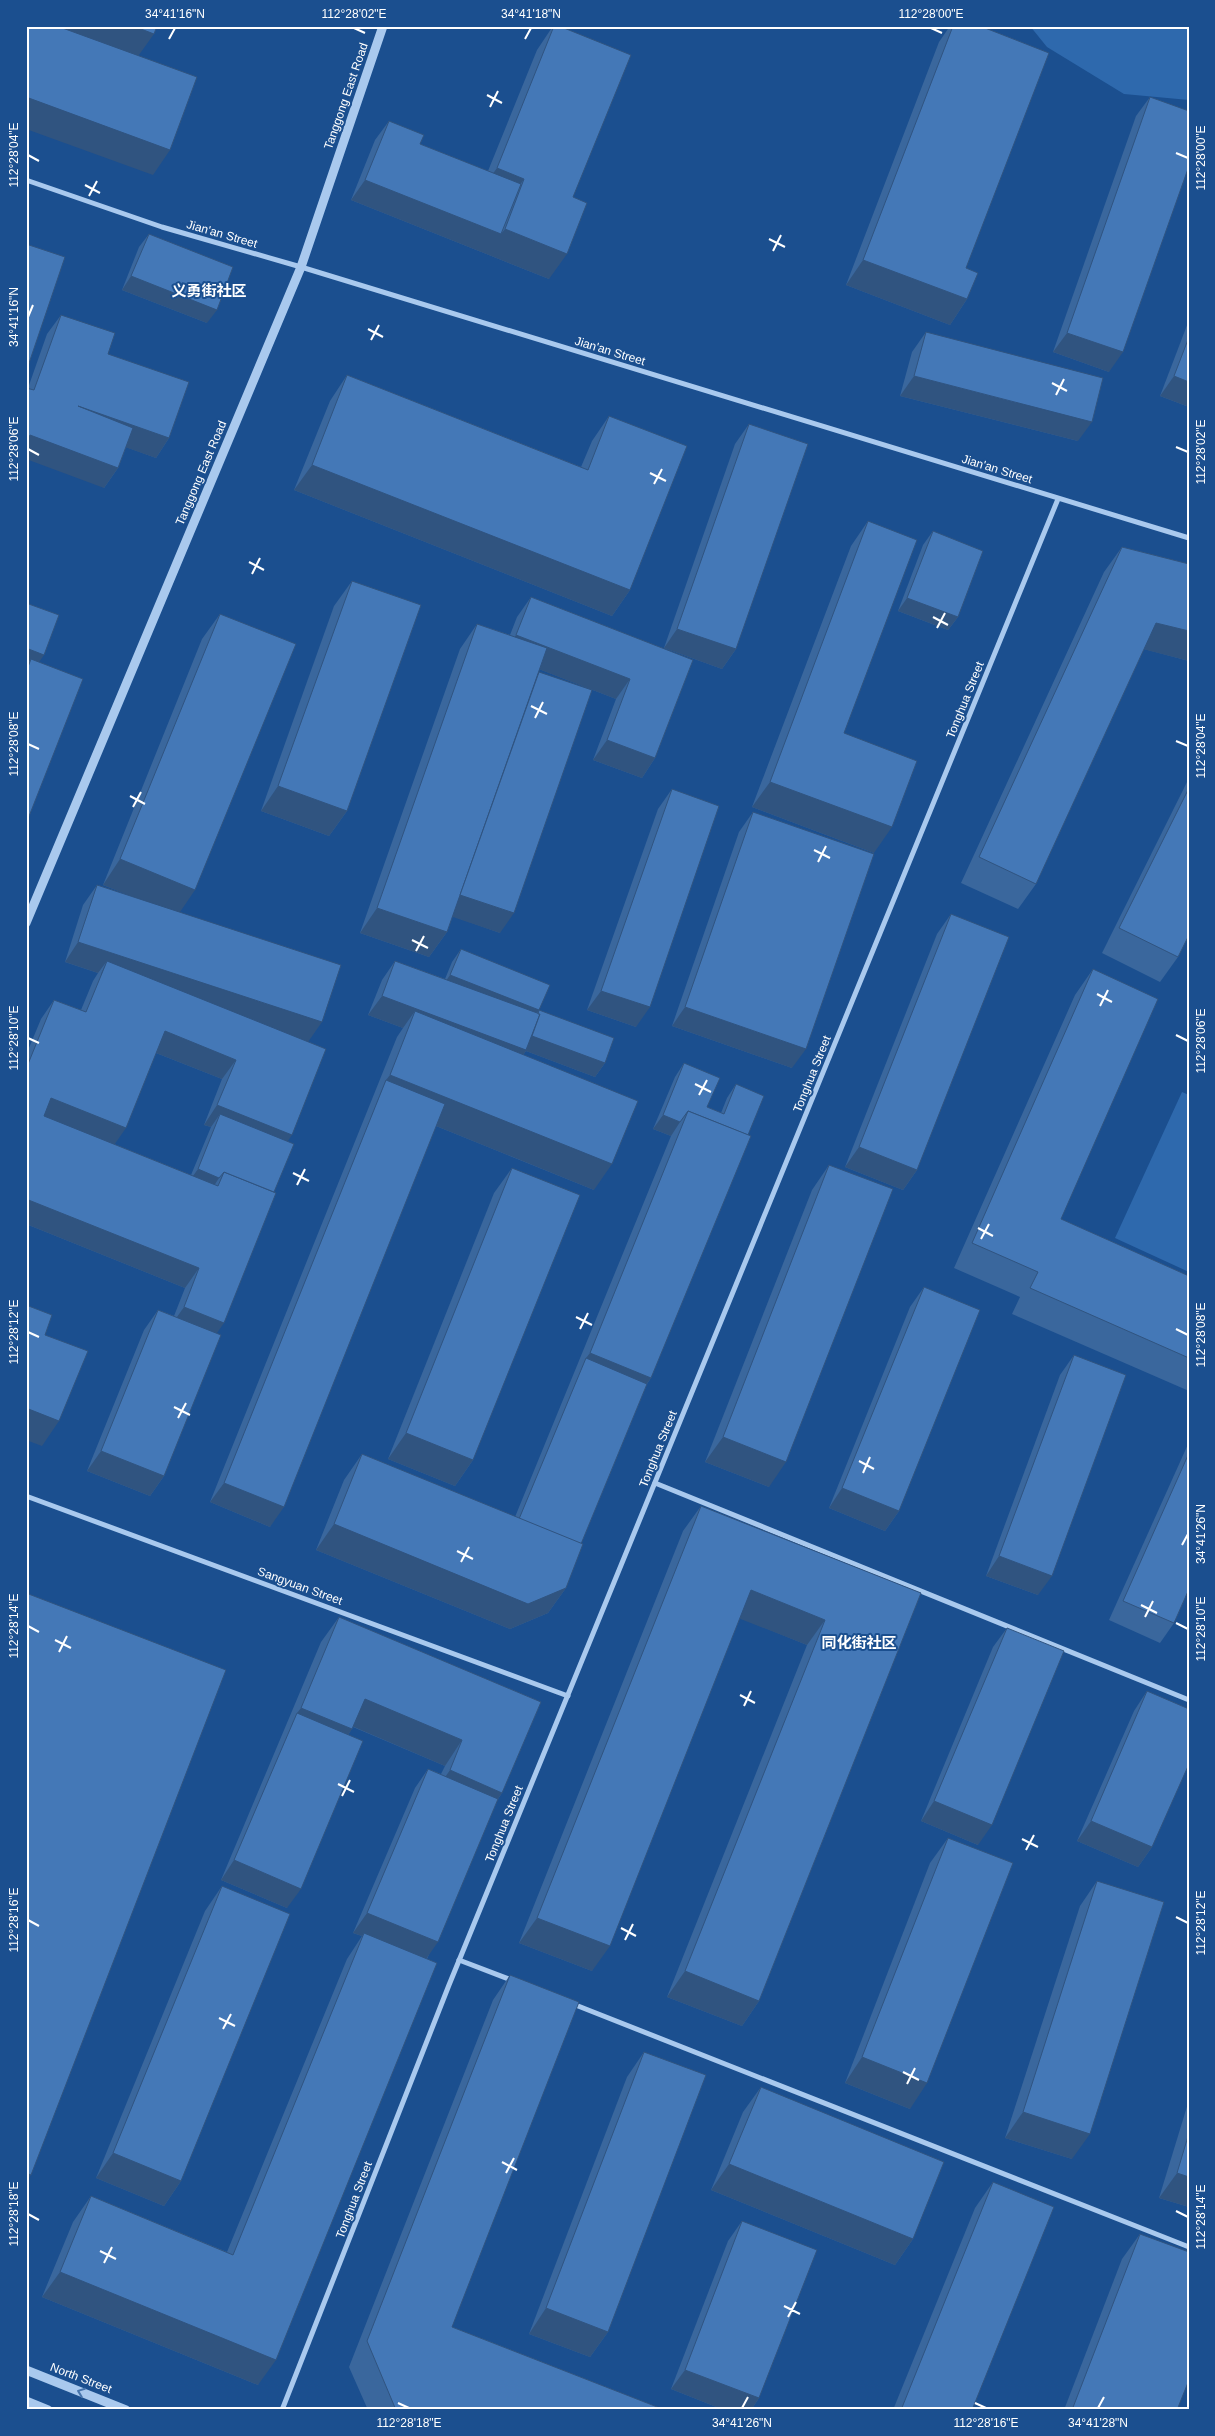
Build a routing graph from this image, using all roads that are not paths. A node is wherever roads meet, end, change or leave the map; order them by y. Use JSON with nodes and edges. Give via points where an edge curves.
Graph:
{"nodes":[{"id":1,"x":383,"y":26,"type":"edge"},
{"id":2,"x":26,"y":180,"type":"edge"},
{"id":3,"x":300,"y":266,"type":"junction"},
{"id":4,"x":1058,"y":499,"type":"junction"},
{"id":5,"x":1189,"y":538,"type":"edge"},
{"id":6,"x":26,"y":923,"type":"edge"},
{"id":7,"x":655,"y":1483,"type":"junction"},
{"id":8,"x":26,"y":1496,"type":"edge"},
{"id":9,"x":568,"y":1696,"type":"junction"},
{"id":10,"x":1189,"y":1700,"type":"edge"},
{"id":11,"x":460,"y":1960,"type":"junction"},
{"id":12,"x":524,"y":1985,"type":"edge"},
{"id":13,"x":570,"y":2003,"type":"edge"},
{"id":14,"x":1189,"y":2247,"type":"edge"},
{"id":15,"x":26,"y":2370,"type":"edge"},
{"id":16,"x":26,"y":2401,"type":"edge"},
{"id":17,"x":48,"y":2410,"type":"edge"},
{"id":18,"x":126,"y":2410,"type":"edge"},
{"id":19,"x":282,"y":2410,"type":"edge"}],
"edges":[{"from":1,"to":3,"type":"street","name":"Tanggong East Road"},
{"from":2,"to":3,"type":"street","name":"Jian'an Street","via":[[162,227]]},
{"from":3,"to":4,"type":"street","name":"Jian'an Street"},
{"from":3,"to":6,"type":"street","name":"Tanggong East Road"},
{"from":4,"to":5,"type":"street","name":"Jian'an Street"},
{"from":4,"to":7,"type":"street","name":"Tonghua Street"},
{"from":7,"to":9,"type":"street","name":"Tonghua Street"},
{"from":7,"to":10,"type":"street"},
{"from":8,"to":9,"type":"street","name":"Sangyuan Street"},
{"from":9,"to":11,"type":"street","name":"Tonghua Street"},
{"from":11,"to":12,"type":"street"},
{"from":11,"to":19,"type":"street","name":"Tonghua Street"},
{"from":13,"to":14,"type":"street"},
{"from":18,"to":15,"type":"street","name":"North Street","one_way":true},
{"from":16,"to":17,"type":"street"}]}
